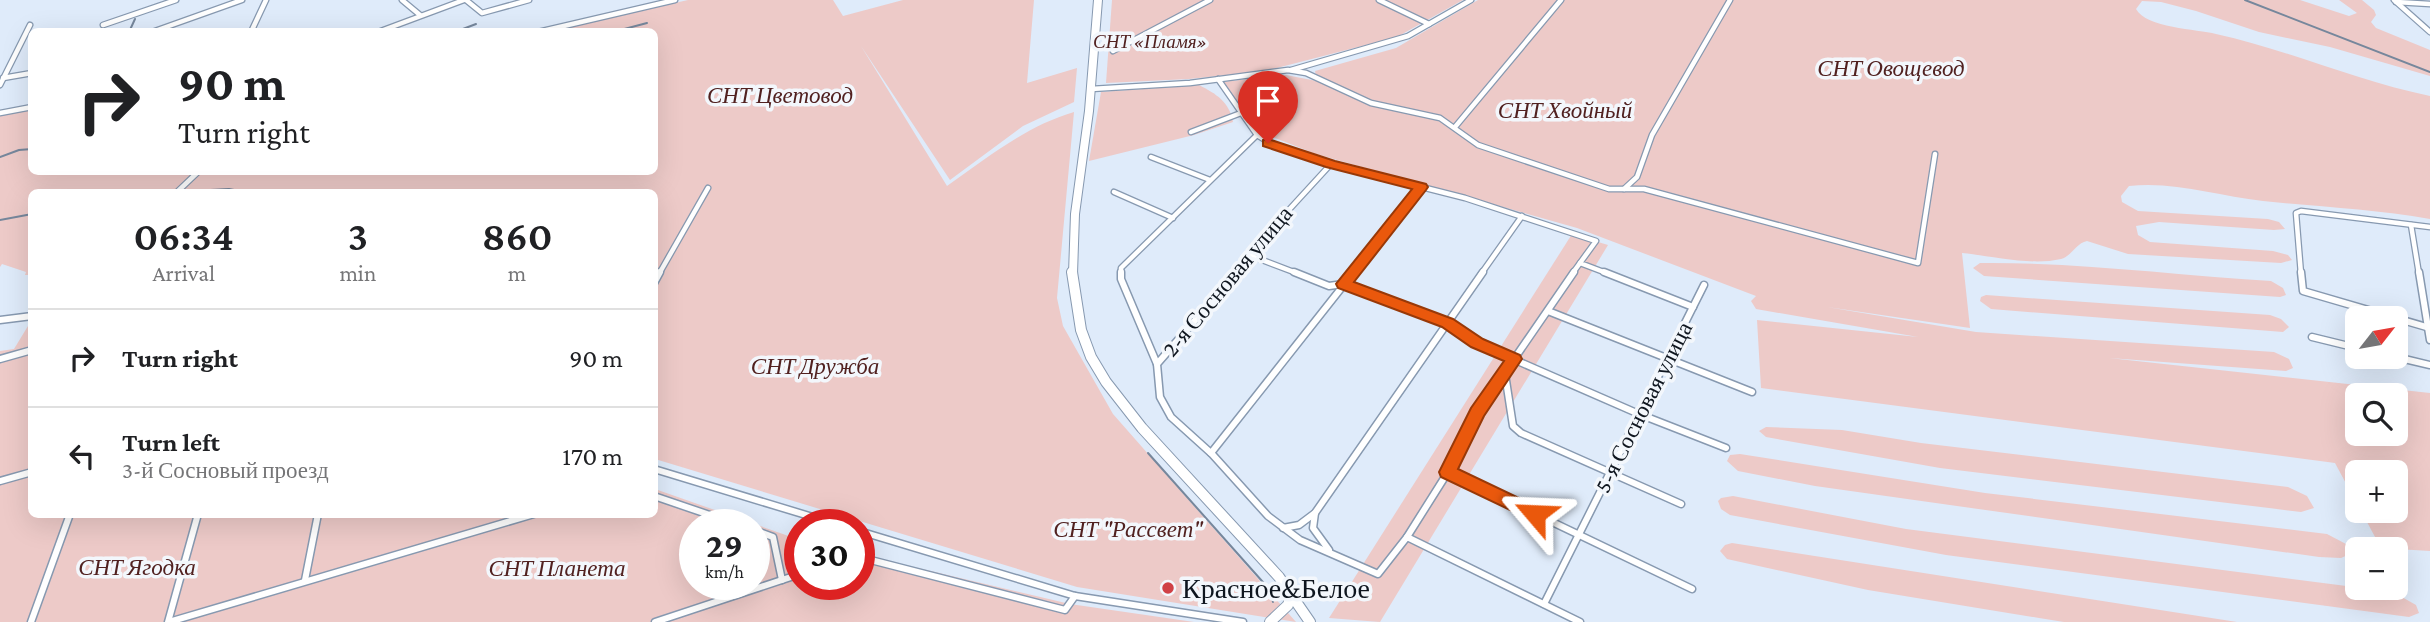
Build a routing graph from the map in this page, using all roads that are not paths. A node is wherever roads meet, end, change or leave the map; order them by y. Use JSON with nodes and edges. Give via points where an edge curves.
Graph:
{"nodes":[{"id":1,"x":242,"y":0,"type":"edge"},
{"id":2,"x":266,"y":0,"type":"edge"},
{"id":3,"x":402,"y":0,"type":"edge"},
{"id":4,"x":465,"y":0,"type":"edge"},
{"id":5,"x":528,"y":0,"type":"edge"},
{"id":6,"x":675,"y":0,"type":"edge"},
{"id":7,"x":1098,"y":0,"type":"edge"},
{"id":8,"x":1210,"y":0,"type":"edge"},
{"id":9,"x":1379,"y":0,"type":"edge"},
{"id":10,"x":1471,"y":0,"type":"edge"},
{"id":11,"x":1561,"y":0,"type":"edge"},
{"id":12,"x":1730,"y":0,"type":"edge"},
{"id":13,"x":173,"y":1,"type":"edge"},
{"id":14,"x":2395,"y":1,"type":"edge"},
{"id":15,"x":2430,"y":4,"type":"edge"},
{"id":16,"x":420,"y":15,"type":"junction"},
{"id":17,"x":1429,"y":24,"type":"junction"},
{"id":18,"x":103,"y":25,"type":"dead end"},
{"id":19,"x":163,"y":28,"type":"edge"},
{"id":20,"x":253,"y":28,"type":"edge"},
{"id":21,"x":388,"y":28,"type":"edge"},
{"id":22,"x":555,"y":28,"type":"edge"},
{"id":23,"x":28,"y":30,"type":"edge"},
{"id":24,"x":2430,"y":32,"type":"edge"},
{"id":25,"x":1114,"y":51,"type":"dead end"},
{"id":26,"x":1288,"y":70,"type":"junction"},
{"id":27,"x":28,"y":74,"type":"edge"},
{"id":28,"x":2,"y":78,"type":"edge"},
{"id":29,"x":1218,"y":79,"type":"junction"},
{"id":30,"x":0,"y":85,"type":"edge"},
{"id":31,"x":1090,"y":89,"type":"junction"},
{"id":32,"x":28,"y":108,"type":"edge"},
{"id":33,"x":13,"y":111,"type":"joint"},
{"id":34,"x":0,"y":113,"type":"edge"},
{"id":35,"x":1241,"y":113,"type":"junction"},
{"id":36,"x":1455,"y":127,"type":"junction"},
{"id":37,"x":1191,"y":132,"type":"dead end"},
{"id":38,"x":1256,"y":135,"type":"junction"},
{"id":39,"x":1934,"y":154,"type":"dead end"},
{"id":40,"x":1151,"y":157,"type":"dead end"},
{"id":41,"x":1331,"y":164,"type":"junction"},
{"id":42,"x":195,"y":175,"type":"edge"},
{"id":43,"x":1210,"y":180,"type":"junction"},
{"id":44,"x":1421,"y":187,"type":"junction"},
{"id":45,"x":708,"y":188,"type":"dead end"},
{"id":46,"x":180,"y":189,"type":"edge"},
{"id":47,"x":1624,"y":189,"type":"junction"},
{"id":48,"x":1114,"y":192,"type":"dead end"},
{"id":49,"x":2298,"y":211,"type":"joint"},
{"id":50,"x":1522,"y":216,"type":"junction"},
{"id":51,"x":1173,"y":218,"type":"junction"},
{"id":52,"x":2412,"y":225,"type":"junction"},
{"id":53,"x":2430,"y":227,"type":"edge"},
{"id":54,"x":1250,"y":255,"type":"junction"},
{"id":55,"x":1580,"y":263,"type":"junction"},
{"id":56,"x":658,"y":276,"type":"edge"},
{"id":57,"x":1343,"y":284,"type":"junction"},
{"id":58,"x":1704,"y":285,"type":"dead end"},
{"id":59,"x":1693,"y":307,"type":"junction"},
{"id":60,"x":1548,"y":311,"type":"junction"},
{"id":61,"x":28,"y":316,"type":"edge"},
{"id":62,"x":0,"y":320,"type":"edge"},
{"id":63,"x":1447,"y":323,"type":"junction"},
{"id":64,"x":2429,"y":327,"type":"edge"},
{"id":65,"x":2312,"y":337,"type":"dead end"},
{"id":66,"x":2430,"y":340,"type":"edge"},
{"id":67,"x":2345,"y":345,"type":"edge"},
{"id":68,"x":28,"y":350,"type":"edge"},
{"id":69,"x":1668,"y":358,"type":"junction"},
{"id":70,"x":0,"y":359,"type":"edge"},
{"id":71,"x":1514,"y":359,"type":"junction"},
{"id":72,"x":2408,"y":360,"type":"edge"},
{"id":73,"x":1157,"y":364,"type":"junction"},
{"id":74,"x":2430,"y":365,"type":"edge"},
{"id":75,"x":1505,"y":374,"type":"junction"},
{"id":76,"x":1752,"y":392,"type":"dead end"},
{"id":77,"x":1639,"y":414,"type":"junction"},
{"id":78,"x":1726,"y":448,"type":"dead end"},
{"id":79,"x":1211,"y":453,"type":"junction"},
{"id":80,"x":658,"y":470,"type":"edge"},
{"id":81,"x":1448,"y":472,"type":"junction"},
{"id":82,"x":1611,"y":472,"type":"junction"},
{"id":83,"x":28,"y":473,"type":"edge"},
{"id":84,"x":0,"y":481,"type":"edge"},
{"id":85,"x":658,"y":497,"type":"edge"},
{"id":86,"x":1681,"y":504,"type":"dead end"},
{"id":87,"x":692,"y":509,"type":"edge"},
{"id":88,"x":786,"y":509,"type":"edge"},
{"id":89,"x":1315,"y":513,"type":"junction"},
{"id":90,"x":69,"y":518,"type":"edge"},
{"id":91,"x":197,"y":518,"type":"edge"},
{"id":92,"x":317,"y":518,"type":"edge"},
{"id":93,"x":520,"y":518,"type":"edge"},
{"id":94,"x":1283,"y":528,"type":"junction"},
{"id":95,"x":1579,"y":535,"type":"junction"},
{"id":96,"x":770,"y":536,"type":"edge"},
{"id":97,"x":875,"y":536,"type":"edge"},
{"id":98,"x":1407,"y":537,"type":"junction"},
{"id":99,"x":1332,"y":554,"type":"junction"},
{"id":100,"x":875,"y":561,"type":"edge"},
{"id":101,"x":305,"y":580,"type":"junction"},
{"id":102,"x":782,"y":580,"type":"joint"},
{"id":103,"x":1692,"y":589,"type":"dead end"},
{"id":104,"x":1292,"y":592,"type":"junction"},
{"id":105,"x":1075,"y":596,"type":"junction"},
{"id":106,"x":1545,"y":604,"type":"junction"},
{"id":107,"x":31,"y":622,"type":"edge"},
{"id":108,"x":168,"y":622,"type":"edge"},
{"id":109,"x":655,"y":622,"type":"edge"},
{"id":110,"x":1243,"y":622,"type":"edge"},
{"id":111,"x":1270,"y":622,"type":"edge"},
{"id":112,"x":1310,"y":622,"type":"edge"},
{"id":113,"x":1580,"y":622,"type":"edge"}],
"edges":[{"from":1,"to":19,"type":"street"},
{"from":2,"to":20,"type":"street"},
{"from":3,"to":16,"type":"street"},
{"from":4,"to":5,"type":"street","via":[[482,13]]},
{"from":4,"to":16,"type":"street"},
{"from":6,"to":22,"type":"street"},
{"from":7,"to":31,"type":"main road"},
{"from":8,"to":25,"type":"street"},
{"from":9,"to":17,"type":"street"},
{"from":10,"to":17,"type":"street"},
{"from":11,"to":36,"type":"street"},
{"from":12,"to":47,"type":"street","via":[[1652,135],[1637,177]]},
{"from":13,"to":18,"type":"street"},
{"from":14,"to":15,"type":"street"},
{"from":14,"to":24,"type":"street"},
{"from":16,"to":21,"type":"street"},
{"from":17,"to":26,"type":"street","via":[[1408,36]]},
{"from":23,"to":28,"type":"street"},
{"from":26,"to":29,"type":"street"},
{"from":26,"to":36,"type":"street","via":[[1371,103],[1440,118]]},
{"from":27,"to":28,"type":"street"},
{"from":28,"to":30,"type":"street"},
{"from":29,"to":31,"type":"street"},
{"from":29,"to":35,"type":"street"},
{"from":31,"to":104,"type":"main road","via":[[1072,258],[1074,295],[1091,357],[1144,430]]},
{"from":32,"to":33,"type":"street"},
{"from":33,"to":34,"type":"street"},
{"from":35,"to":37,"type":"street"},
{"from":35,"to":38,"type":"street"},
{"from":36,"to":47,"type":"street","via":[[1479,145],[1609,189]]},
{"from":38,"to":41,"type":"street"},
{"from":38,"to":43,"type":"street"},
{"from":39,"to":47,"type":"street","via":[[1918,262],[1644,189]]},
{"from":40,"to":43,"type":"street"},
{"from":41,"to":44,"type":"street"},
{"from":41,"to":54,"type":"street","name":"2-я Сосновая улица"},
{"from":42,"to":46,"type":"street"},
{"from":43,"to":51,"type":"street"},
{"from":44,"to":50,"type":"street"},
{"from":44,"to":57,"type":"street"},
{"from":45,"to":56,"type":"street"},
{"from":48,"to":51,"type":"street"},
{"from":49,"to":52,"type":"street"},
{"from":49,"to":64,"type":"street","via":[[2303,291]]},
{"from":50,"to":55,"type":"street","via":[[1596,241]]},
{"from":50,"to":63,"type":"street"},
{"from":51,"to":73,"type":"street","via":[[1125,263],[1120,274]]},
{"from":52,"to":53,"type":"street"},
{"from":52,"to":64,"type":"street"},
{"from":54,"to":57,"type":"street","via":[[1329,286]]},
{"from":54,"to":73,"type":"street","name":"2-я Сосновая улица","via":[[1199,321]]},
{"from":55,"to":59,"type":"street"},
{"from":55,"to":60,"type":"street"},
{"from":57,"to":63,"type":"street"},
{"from":57,"to":79,"type":"street"},
{"from":58,"to":59,"type":"street","name":"5-я Сосновая улица"},
{"from":59,"to":69,"type":"street","name":"5-я Сосновая улица"},
{"from":60,"to":69,"type":"street"},
{"from":60,"to":71,"type":"street"},
{"from":61,"to":62,"type":"street"},
{"from":63,"to":71,"type":"street"},
{"from":63,"to":89,"type":"street"},
{"from":64,"to":66,"type":"street"},
{"from":65,"to":67,"type":"street"},
{"from":68,"to":70,"type":"street"},
{"from":69,"to":76,"type":"street"},
{"from":69,"to":77,"type":"street","name":"5-я Сосновая улица"},
{"from":71,"to":75,"type":"street"},
{"from":71,"to":77,"type":"street"},
{"from":72,"to":74,"type":"street"},
{"from":73,"to":79,"type":"street","name":"2-я Сосновая улица","via":[[1156,389],[1164,409]]},
{"from":75,"to":81,"type":"street","via":[[1477,413]]},
{"from":75,"to":82,"type":"street","via":[[1517,430]]},
{"from":77,"to":78,"type":"street"},
{"from":77,"to":82,"type":"street","name":"5-я Сосновая улица"},
{"from":79,"to":94,"type":"street"},
{"from":80,"to":88,"type":"street"},
{"from":81,"to":95,"type":"street"},
{"from":81,"to":98,"type":"street"},
{"from":82,"to":86,"type":"street"},
{"from":82,"to":95,"type":"street","name":"5-я Сосновая улица"},
{"from":83,"to":84,"type":"street"},
{"from":85,"to":87,"type":"street"},
{"from":89,"to":94,"type":"street","via":[[1299,525]]},
{"from":89,"to":99,"type":"street","via":[[1313,528]]},
{"from":90,"to":107,"type":"street"},
{"from":91,"to":108,"type":"street"},
{"from":92,"to":101,"type":"street"},
{"from":93,"to":101,"type":"street"},
{"from":94,"to":99,"type":"street"},
{"from":95,"to":103,"type":"street"},
{"from":95,"to":106,"type":"street","name":"5-я Сосновая улица"},
{"from":96,"to":102,"type":"street"},
{"from":97,"to":105,"type":"street"},
{"from":98,"to":99,"type":"street","via":[[1378,574]]},
{"from":98,"to":106,"type":"street"},
{"from":100,"to":105,"type":"street","via":[[1065,610]]},
{"from":101,"to":108,"type":"street"},
{"from":102,"to":109,"type":"street"},
{"from":104,"to":111,"type":"main road","via":[[1287,605]]},
{"from":104,"to":112,"type":"main road"},
{"from":105,"to":110,"type":"street"},
{"from":106,"to":113,"type":"street"}]}
